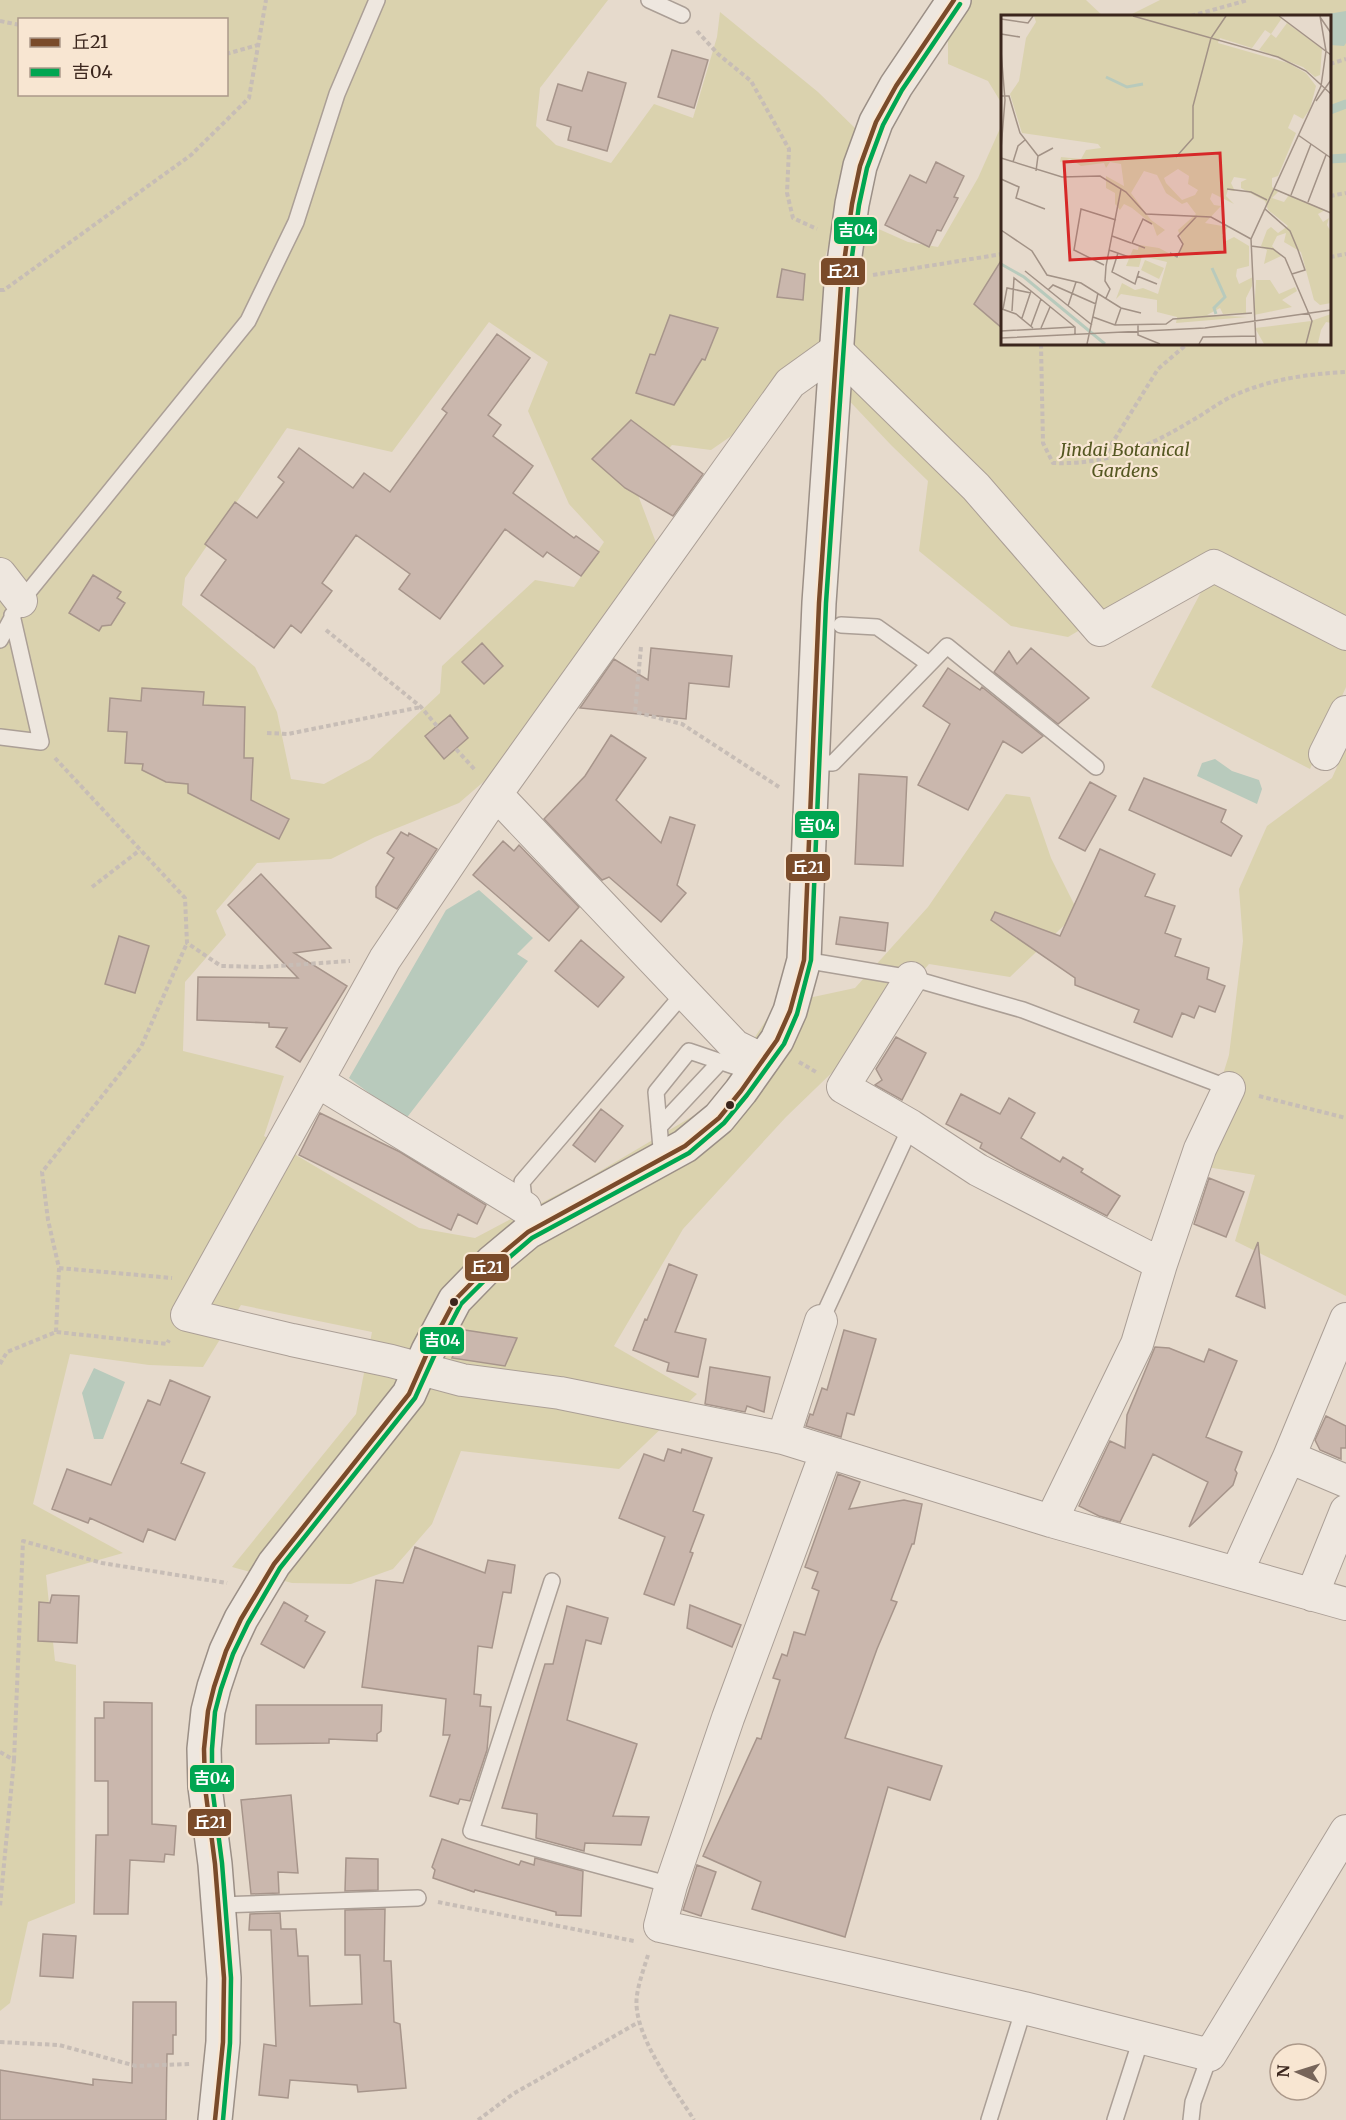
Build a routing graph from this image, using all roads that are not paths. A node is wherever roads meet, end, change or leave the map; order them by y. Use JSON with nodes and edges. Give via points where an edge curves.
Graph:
{"nodes":[{"id":1,"x":377,"y":0,"type":"edge"},
{"id":2,"x":649,"y":0,"type":"edge"},
{"id":3,"x":954,"y":0,"type":"edge"},
{"id":4,"x":682,"y":15,"type":"road end"},
{"id":5,"x":836,"y":350,"type":"junction"},
{"id":6,"x":0,"y":574,"type":"edge"},
{"id":7,"x":16,"y":608,"type":"junction"},
{"id":8,"x":841,"y":625,"type":"dead end"},
{"id":9,"x":1346,"y":634,"type":"edge"},
{"id":10,"x":0,"y":640,"type":"edge"},
{"id":11,"x":929,"y":664,"type":"junction"},
{"id":12,"x":1346,"y":712,"type":"edge"},
{"id":13,"x":0,"y":737,"type":"edge"},
{"id":14,"x":1325,"y":754,"type":"dead end"},
{"id":15,"x":812,"y":763,"type":"junction"},
{"id":16,"x":1096,"y":767,"type":"dead end"},
{"id":17,"x":496,"y":794,"type":"junction"},
{"id":18,"x":804,"y":960,"type":"junction"},
{"id":19,"x":911,"y":978,"type":"junction"},
{"id":20,"x":684,"y":993,"type":"junction"},
{"id":21,"x":720,"y":1062,"type":"junction"},
{"id":22,"x":758,"y":1067,"type":"junction"},
{"id":23,"x":317,"y":1081,"type":"junction"},
{"id":24,"x":1229,"y":1088,"type":"joint"},
{"id":25,"x":912,"y":1126,"type":"junction"},
{"id":26,"x":659,"y":1127,"type":"junction"},
{"id":27,"x":662,"y":1159,"type":"junction"},
{"id":28,"x":526,"y":1220,"type":"junction"},
{"id":29,"x":1161,"y":1264,"type":"junction"},
{"id":30,"x":1346,"y":1319,"type":"edge"},
{"id":31,"x":821,"y":1321,"type":"joint"},
{"id":32,"x":420,"y":1369,"type":"junction"},
{"id":33,"x":783,"y":1438,"type":"junction"},
{"id":34,"x":826,"y":1453,"type":"junction"},
{"id":35,"x":1289,"y":1457,"type":"junction"},
{"id":36,"x":1346,"y":1481,"type":"edge"},
{"id":37,"x":1346,"y":1510,"type":"edge"},
{"id":38,"x":1052,"y":1521,"type":"junction"},
{"id":39,"x":1236,"y":1572,"type":"junction"},
{"id":40,"x":552,"y":1581,"type":"dead end"},
{"id":41,"x":1312,"y":1595,"type":"junction"},
{"id":42,"x":1346,"y":1604,"type":"edge"},
{"id":43,"x":1346,"y":1831,"type":"edge"},
{"id":44,"x":670,"y":1885,"type":"junction"},
{"id":45,"x":418,"y":1898,"type":"road end"},
{"id":46,"x":219,"y":1905,"type":"junction"},
{"id":47,"x":1024,"y":2008,"type":"junction"},
{"id":48,"x":1142,"y":2036,"type":"junction"},
{"id":49,"x":1210,"y":2055,"type":"junction"},
{"id":50,"x":214,"y":2120,"type":"edge"},
{"id":51,"x":989,"y":2120,"type":"edge"},
{"id":52,"x":1115,"y":2120,"type":"edge"},
{"id":53,"x":1191,"y":2120,"type":"edge"}],
"edges":[{"from":1,"to":7,"type":"lane","via":[[338,94],[296,222],[248,321]]},
{"from":2,"to":4,"type":"lane"},
{"from":3,"to":5,"type":"street","via":[[896,86],[876,122],[860,166],[841,285]]},
{"from":5,"to":9,"type":"street","via":[[976,487],[1100,630],[1214,566]]},
{"from":5,"to":15,"type":"street"},
{"from":5,"to":17,"type":"street","via":[[790,383]]},
{"from":6,"to":7,"type":"street"},
{"from":7,"to":10,"type":"lane"},
{"from":7,"to":13,"type":"lane","via":[[41,742]]},
{"from":8,"to":11,"type":"lane","via":[[877,627]]},
{"from":11,"to":15,"type":"lane","via":[[833,763]]},
{"from":11,"to":16,"type":"lane","via":[[947,646]]},
{"from":12,"to":14,"type":"street"},
{"from":15,"to":18,"type":"street"},
{"from":17,"to":20,"type":"street"},
{"from":17,"to":23,"type":"street","via":[[385,959]]},
{"from":18,"to":19,"type":"lane"},
{"from":18,"to":22,"type":"street","via":[[790,1011],[777,1040]]},
{"from":19,"to":24,"type":"lane","via":[[1023,1010]]},
{"from":19,"to":25,"type":"street","via":[[843,1087]]},
{"from":20,"to":22,"type":"street"},
{"from":20,"to":28,"type":"lane","via":[[522,1182]]},
{"from":21,"to":22,"type":"lane"},
{"from":21,"to":26,"type":"lane"},
{"from":21,"to":26,"type":"lane","via":[[689,1052],[656,1092]]},
{"from":22,"to":27,"type":"street","via":[[719,1118]]},
{"from":23,"to":28,"type":"street"},
{"from":23,"to":32,"type":"street","via":[[187,1315]]},
{"from":24,"to":29,"type":"street","via":[[1200,1149]]},
{"from":25,"to":29,"type":"street","via":[[978,1170]]},
{"from":25,"to":31,"type":"lane"},
{"from":26,"to":27,"type":"lane"},
{"from":27,"to":28,"type":"street"},
{"from":28,"to":32,"type":"street","via":[[455,1300]]},
{"from":29,"to":38,"type":"street","via":[[1137,1344]]},
{"from":30,"to":35,"type":"street"},
{"from":31,"to":33,"type":"street"},
{"from":32,"to":33,"type":"street"},
{"from":32,"to":46,"type":"street","via":[[409,1394],[274,1564],[240,1618],[226,1651],[208,1711],[204,1749]]},
{"from":33,"to":34,"type":"street"},
{"from":34,"to":38,"type":"street"},
{"from":34,"to":44,"type":"street"},
{"from":35,"to":36,"type":"street"},
{"from":35,"to":39,"type":"street"},
{"from":37,"to":41,"type":"street"},
{"from":38,"to":39,"type":"street"},
{"from":39,"to":41,"type":"street"},
{"from":40,"to":44,"type":"lane","via":[[471,1831]]},
{"from":41,"to":42,"type":"street"},
{"from":43,"to":49,"type":"street"},
{"from":44,"to":47,"type":"street","via":[[655,1935]]},
{"from":45,"to":46,"type":"lane"},
{"from":46,"to":50,"type":"street","via":[[224,1978],[221,2064]]},
{"from":47,"to":48,"type":"street"},
{"from":47,"to":51,"type":"lane"},
{"from":48,"to":49,"type":"street"},
{"from":48,"to":52,"type":"lane"},
{"from":49,"to":53,"type":"lane","via":[[1193,2102]]}]}
